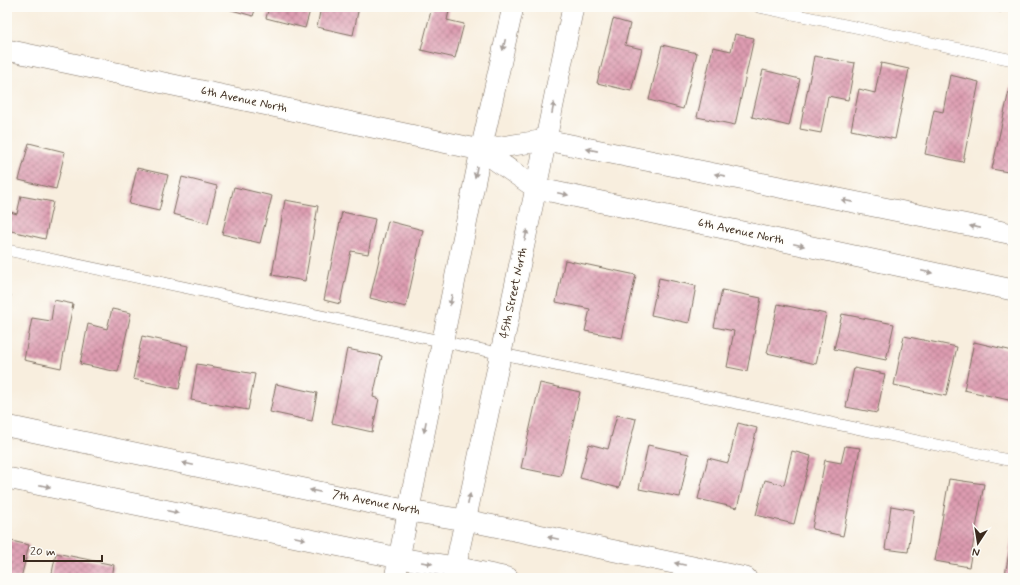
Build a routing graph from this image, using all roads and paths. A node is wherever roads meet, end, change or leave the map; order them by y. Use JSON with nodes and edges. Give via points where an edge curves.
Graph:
{"nodes":[{"id":1,"x":513,"y":7,"type":"edge"},
{"id":2,"x":573,"y":7,"type":"edge"},
{"id":3,"x":759,"y":7,"type":"edge"},
{"id":4,"x":7,"y":50,"type":"edge"},
{"id":5,"x":1013,"y":60,"type":"edge"},
{"id":6,"x":546,"y":140,"type":"junction"},
{"id":7,"x":481,"y":150,"type":"junction"},
{"id":8,"x":536,"y":188,"type":"junction"},
{"id":9,"x":1013,"y":234,"type":"edge"},
{"id":10,"x":7,"y":250,"type":"edge"},
{"id":11,"x":1013,"y":290,"type":"edge"},
{"id":12,"x":442,"y":342,"type":"junction"},
{"id":13,"x":500,"y":354,"type":"junction"},
{"id":14,"x":7,"y":426,"type":"edge"},
{"id":15,"x":1013,"y":461,"type":"edge"},
{"id":16,"x":7,"y":478,"type":"edge"},
{"id":17,"x":408,"y":511,"type":"junction"},
{"id":18,"x":465,"y":520,"type":"junction"},
{"id":19,"x":397,"y":568,"type":"edge"},
{"id":20,"x":454,"y":573,"type":"edge"},
{"id":21,"x":508,"y":578,"type":"edge"},
{"id":22,"x":746,"y":578,"type":"edge"}],
"edges":[{"from":1,"to":7,"type":"street","one_way":true},
{"from":6,"to":2,"type":"street","name":"45th Street North","one_way":true},
{"from":3,"to":5,"type":"lane"},
{"from":4,"to":7,"type":"street","name":"6th Avenue North"},
{"from":6,"to":7,"type":"street","name":"6th Avenue North"},
{"from":6,"to":8,"type":"street","name":"45th Street North"},
{"from":9,"to":6,"type":"street","name":"6th Avenue North","one_way":true},
{"from":7,"to":8,"type":"street","name":"6th Avenue North"},
{"from":7,"to":12,"type":"street","one_way":true},
{"from":8,"to":11,"type":"street","name":"6th Avenue North","one_way":true},
{"from":13,"to":8,"type":"street","name":"45th Street North","one_way":true},
{"from":10,"to":12,"type":"lane"},
{"from":12,"to":13,"type":"lane"},
{"from":12,"to":17,"type":"street","one_way":true},
{"from":13,"to":15,"type":"lane"},
{"from":18,"to":13,"type":"street","name":"45th Street North","one_way":true},
{"from":17,"to":14,"type":"street","name":"7th Avenue North","one_way":true},
{"from":16,"to":19,"type":"street","one_way":true},
{"from":17,"to":18,"type":"street","name":"7th Avenue North"},
{"from":17,"to":19,"type":"street"},
{"from":18,"to":20,"type":"street","name":"45th Street North"},
{"from":22,"to":18,"type":"street","name":"7th Avenue North","one_way":true},
{"from":19,"to":20,"type":"street","one_way":true},
{"from":20,"to":21,"type":"street"}]}
